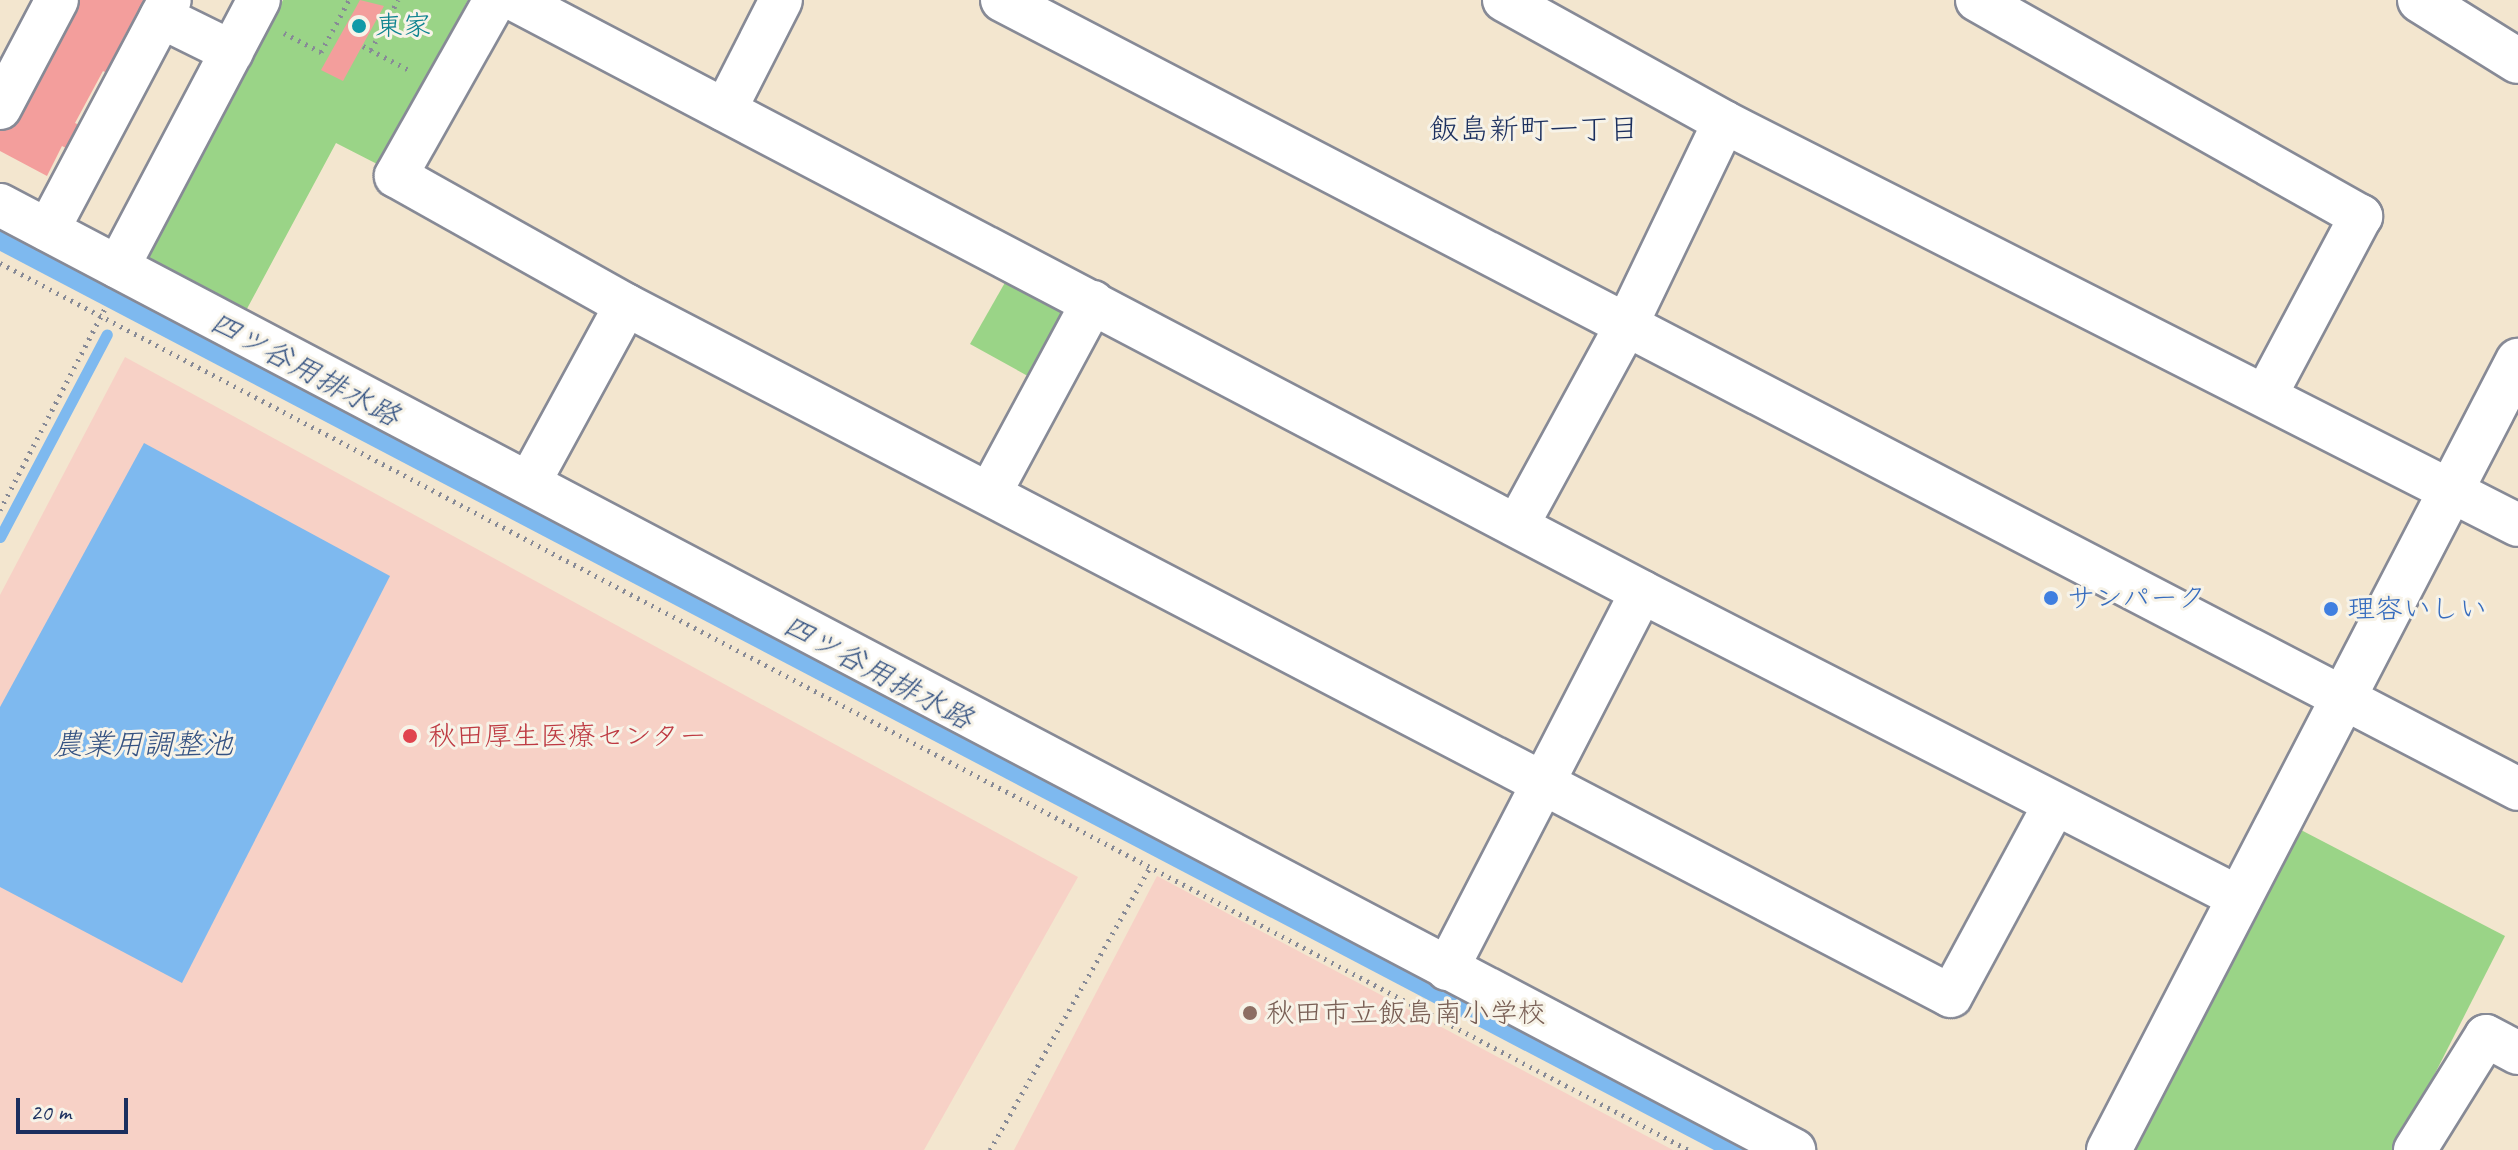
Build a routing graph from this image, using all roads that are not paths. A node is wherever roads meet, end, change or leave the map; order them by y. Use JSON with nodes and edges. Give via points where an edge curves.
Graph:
{"nodes":[{"id":1,"x":57,"y":0,"type":"edge"},
{"id":2,"x":259,"y":0,"type":"edge"},
{"id":3,"x":495,"y":0,"type":"edge"},
{"id":4,"x":515,"y":0,"type":"edge"},
{"id":5,"x":781,"y":0,"type":"edge"},
{"id":6,"x":1002,"y":0,"type":"edge"},
{"id":7,"x":1504,"y":0,"type":"edge"},
{"id":8,"x":1977,"y":0,"type":"edge"},
{"id":9,"x":2420,"y":0,"type":"edge"},
{"id":10,"x":165,"y":9,"type":"edge"},
{"id":11,"x":232,"y":52,"type":"junction"},
{"id":12,"x":2518,"y":61,"type":"edge"},
{"id":13,"x":0,"y":108,"type":"edge"},
{"id":14,"x":725,"y":110,"type":"junction"},
{"id":15,"x":1724,"y":122,"type":"junction"},
{"id":16,"x":0,"y":205,"type":"edge"},
{"id":17,"x":48,"y":230,"type":"junction"},
{"id":18,"x":118,"y":267,"type":"junction"},
{"id":19,"x":1093,"y":302,"type":"junction"},
{"id":20,"x":626,"y":305,"type":"junction"},
{"id":21,"x":1627,"y":324,"type":"junction"},
{"id":22,"x":2518,"y":361,"type":"edge"},
{"id":23,"x":2267,"y":393,"type":"junction"},
{"id":24,"x":530,"y":481,"type":"junction"},
{"id":25,"x":2451,"y":490,"type":"junction"},
{"id":26,"x":990,"y":493,"type":"junction"},
{"id":27,"x":1518,"y":524,"type":"junction"},
{"id":28,"x":2518,"y":525,"type":"edge"},
{"id":29,"x":1642,"y":592,"type":"junction"},
{"id":30,"x":2342,"y":700,"type":"junction"},
{"id":31,"x":1542,"y":780,"type":"junction"},
{"id":32,"x":2518,"y":789,"type":"edge"},
{"id":33,"x":2055,"y":804,"type":"junction"},
{"id":34,"x":2240,"y":898,"type":"junction"},
{"id":35,"x":1447,"y":969,"type":"junction"},
{"id":36,"x":2518,"y":1053,"type":"edge"},
{"id":37,"x":1794,"y":1150,"type":"edge"},
{"id":38,"x":2109,"y":1150,"type":"edge"},
{"id":39,"x":2415,"y":1150,"type":"edge"}],
"edges":[{"from":1,"to":13,"type":"street"},
{"from":2,"to":11,"type":"street"},
{"from":3,"to":20,"type":"street","via":[[396,176]]},
{"from":4,"to":14,"type":"street"},
{"from":5,"to":14,"type":"street"},
{"from":6,"to":21,"type":"street"},
{"from":7,"to":15,"type":"street"},
{"from":8,"to":23,"type":"street","via":[[2361,216]]},
{"from":9,"to":12,"type":"street"},
{"from":10,"to":11,"type":"street"},
{"from":10,"to":17,"type":"street"},
{"from":11,"to":18,"type":"street"},
{"from":14,"to":19,"type":"street"},
{"from":15,"to":21,"type":"street"},
{"from":15,"to":23,"type":"street"},
{"from":16,"to":17,"type":"street"},
{"from":17,"to":18,"type":"street"},
{"from":18,"to":24,"type":"street"},
{"from":19,"to":26,"type":"street"},
{"from":19,"to":27,"type":"street"},
{"from":20,"to":24,"type":"street"},
{"from":20,"to":26,"type":"street"},
{"from":21,"to":27,"type":"street"},
{"from":21,"to":30,"type":"street"},
{"from":22,"to":25,"type":"street"},
{"from":23,"to":25,"type":"street"},
{"from":24,"to":35,"type":"street"},
{"from":25,"to":28,"type":"street"},
{"from":25,"to":30,"type":"street"},
{"from":26,"to":31,"type":"street"},
{"from":27,"to":29,"type":"street"},
{"from":29,"to":31,"type":"street"},
{"from":29,"to":33,"type":"street"},
{"from":30,"to":32,"type":"street"},
{"from":30,"to":34,"type":"street"},
{"from":31,"to":33,"type":"street","via":[[1951,996]]},
{"from":31,"to":35,"type":"street"},
{"from":33,"to":34,"type":"street"},
{"from":34,"to":38,"type":"street"},
{"from":35,"to":37,"type":"street"},
{"from":36,"to":39,"type":"street","via":[[2486,1036]]}]}
